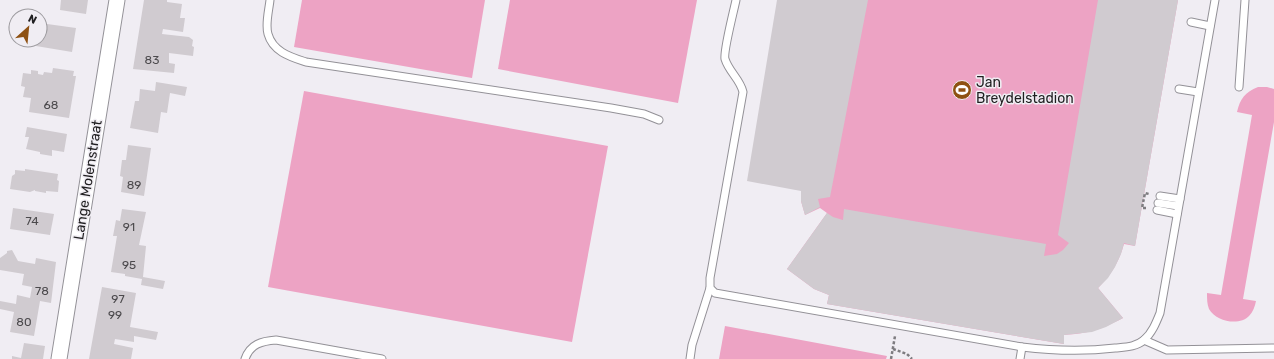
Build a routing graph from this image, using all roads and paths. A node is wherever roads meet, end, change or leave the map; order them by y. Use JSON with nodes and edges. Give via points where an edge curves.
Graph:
{"nodes":[{"id":1,"x":117,"y":0,"type":"edge"},
{"id":2,"x":270,"y":0,"type":"edge"},
{"id":3,"x":736,"y":0,"type":"edge"},
{"id":4,"x":1215,"y":0,"type":"edge"},
{"id":5,"x":1245,"y":0,"type":"edge"},
{"id":6,"x":1191,"y":22,"type":"dead end"},
{"id":7,"x":1210,"y":26,"type":"junction"},
{"id":8,"x":1239,"y":87,"type":"dead end"},
{"id":9,"x":1179,"y":89,"type":"dead end"},
{"id":10,"x":1198,"y":92,"type":"junction"},
{"id":11,"x":659,"y":120,"type":"dead end"},
{"id":12,"x":1145,"y":193,"type":"dead end"},
{"id":13,"x":1178,"y":207,"type":"junction"},
{"id":14,"x":1142,"y":208,"type":"dead end"},
{"id":15,"x":710,"y":288,"type":"junction"},
{"id":16,"x":897,"y":325,"type":"junction"},
{"id":17,"x":1144,"y":340,"type":"junction"},
{"id":18,"x":1022,"y":347,"type":"junction"},
{"id":19,"x":1274,"y":348,"type":"edge"},
{"id":20,"x":893,"y":349,"type":"junction"},
{"id":21,"x":59,"y":359,"type":"edge"},
{"id":22,"x":245,"y":359,"type":"edge"},
{"id":23,"x":382,"y":359,"type":"edge"},
{"id":24,"x":690,"y":359,"type":"edge"},
{"id":25,"x":891,"y":359,"type":"edge"},
{"id":26,"x":912,"y":359,"type":"edge"},
{"id":27,"x":1020,"y":359,"type":"edge"}],
"edges":[{"from":1,"to":21,"type":"street","name":"Lange Molenstraat"},
{"from":2,"to":11,"type":"lane","via":[[268,34],[282,53],[299,60],[611,108],[644,114]]},
{"from":3,"to":15,"type":"lane","via":[[725,57],[743,92]]},
{"from":4,"to":7,"type":"lane"},
{"from":5,"to":8,"type":"lane"},
{"from":6,"to":7,"type":"lane"},
{"from":7,"to":10,"type":"lane"},
{"from":9,"to":10,"type":"lane"},
{"from":10,"to":13,"type":"lane"},
{"from":12,"to":14,"type":"path"},
{"from":13,"to":13,"type":"lane","via":[[1158,203]]},
{"from":13,"to":17,"type":"lane","via":[[1160,313],[1154,328]]},
{"from":15,"to":16,"type":"lane","via":[[715,294]]},
{"from":15,"to":24,"type":"lane"},
{"from":16,"to":18,"type":"lane"},
{"from":16,"to":20,"type":"path"},
{"from":17,"to":18,"type":"lane","via":[[1133,346],[1090,351]]},
{"from":17,"to":19,"type":"lane","via":[[1167,350]]},
{"from":18,"to":27,"type":"lane"},
{"from":20,"to":25,"type":"path"},
{"from":20,"to":26,"type":"path","via":[[907,354]]},
{"from":22,"to":23,"type":"lane","via":[[254,345],[276,340]]}]}
